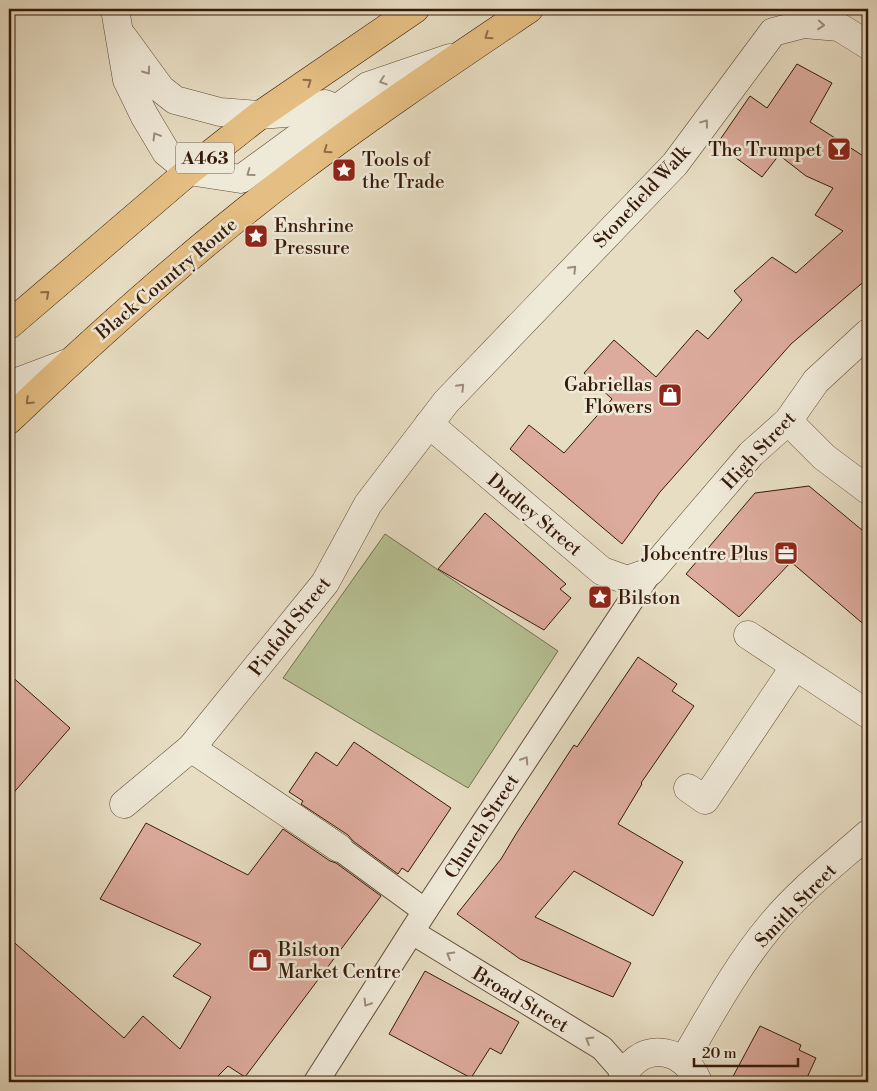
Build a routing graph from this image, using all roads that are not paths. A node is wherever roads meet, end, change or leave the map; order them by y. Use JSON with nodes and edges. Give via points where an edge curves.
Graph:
{"nodes":[{"id":1,"x":415,"y":9,"type":"edge"},
{"id":2,"x":529,"y":9,"type":"edge"},
{"id":3,"x":117,"y":20,"type":"edge"},
{"id":4,"x":868,"y":45,"type":"edge"},
{"id":5,"x":463,"y":54,"type":"junction"},
{"id":6,"x":338,"y":108,"type":"junction"},
{"id":7,"x":260,"y":115,"type":"junction"},
{"id":8,"x":358,"y":128,"type":"junction"},
{"id":9,"x":189,"y":171,"type":"junction"},
{"id":10,"x":9,"y":325,"type":"edge"},
{"id":11,"x":868,"y":333,"type":"edge"},
{"id":12,"x":70,"y":362,"type":"junction"},
{"id":13,"x":9,"y":385,"type":"edge"},
{"id":14,"x":9,"y":420,"type":"edge"},
{"id":15,"x":788,"y":421,"type":"junction"},
{"id":16,"x":429,"y":424,"type":"junction"},
{"id":17,"x":868,"y":490,"type":"edge"},
{"id":18,"x":650,"y":572,"type":"junction"},
{"id":19,"x":748,"y":635,"type":"dead end"},
{"id":20,"x":794,"y":666,"type":"junction"},
{"id":21,"x":868,"y":714,"type":"edge"},
{"id":22,"x":191,"y":748,"type":"junction"},
{"id":23,"x":688,"y":788,"type":"dead end"},
{"id":24,"x":124,"y":804,"type":"dead end"},
{"id":25,"x":868,"y":834,"type":"edge"},
{"id":26,"x":339,"y":848,"type":"joint"},
{"id":27,"x":426,"y":911,"type":"junction"},
{"id":28,"x":412,"y":932,"type":"junction"},
{"id":29,"x":691,"y":1071,"type":"edge"},
{"id":30,"x":622,"y":1078,"type":"edge"},
{"id":31,"x":316,"y":1082,"type":"edge"}],
"edges":[{"from":7,"to":1,"type":"highway","number":"A463","one_way":true},
{"from":2,"to":5,"type":"highway","name":"Black Country Route","one_way":true},
{"from":3,"to":7,"type":"street","one_way":true,"via":[[161,90],[175,100],[220,112]]},
{"from":9,"to":3,"type":"street","one_way":true,"via":[[166,152],[144,116],[127,80]]},
{"from":16,"to":4,"type":"street","name":"Stonefield Walk","one_way":true,"via":[[446,402],[675,164],[774,32],[804,24],[839,27]]},
{"from":5,"to":6,"type":"street","one_way":true,"via":[[368,86]]},
{"from":5,"to":8,"type":"highway","name":"Black Country Route"},
{"from":6,"to":7,"type":"street","via":[[325,104]]},
{"from":6,"to":8,"type":"street"},
{"from":6,"to":9,"type":"street","one_way":true,"via":[[241,179]]},
{"from":7,"to":9,"type":"highway","number":"A463"},
{"from":8,"to":12,"type":"highway","name":"Black Country Route","one_way":true,"via":[[213,237]]},
{"from":10,"to":9,"type":"highway","number":"A463","one_way":true},
{"from":11,"to":15,"type":"street","name":"High Street","via":[[816,381]]},
{"from":12,"to":13,"type":"street"},
{"from":12,"to":14,"type":"highway","name":"Black Country Route","one_way":true},
{"from":15,"to":17,"type":"street","via":[[824,457]]},
{"from":15,"to":18,"type":"street","name":"High Street","via":[[751,454]]},
{"from":16,"to":18,"type":"street","name":"Dudley Street","via":[[602,571],[627,580]]},
{"from":16,"to":22,"type":"street","name":"Pinfold Street","via":[[368,504],[325,583]]},
{"from":27,"to":18,"type":"street","name":"Church Street","one_way":true},
{"from":19,"to":20,"type":"street"},
{"from":20,"to":21,"type":"street"},
{"from":20,"to":23,"type":"street","via":[[705,800]]},
{"from":22,"to":24,"type":"street","name":"Pinfold Street"},
{"from":22,"to":26,"type":"street"},
{"from":25,"to":29,"type":"street","name":"Smith Street","via":[[771,924],[738,967]]},
{"from":26,"to":27,"type":"street"},
{"from":27,"to":28,"type":"street","name":"Church Street"},
{"from":30,"to":28,"type":"street","name":"Broad Street","one_way":true,"via":[[602,1048]]},
{"from":28,"to":31,"type":"street","name":"Church Street","one_way":true},
{"from":29,"to":30,"type":"street","via":[[674,1055],[651,1053],[631,1064]]}]}
